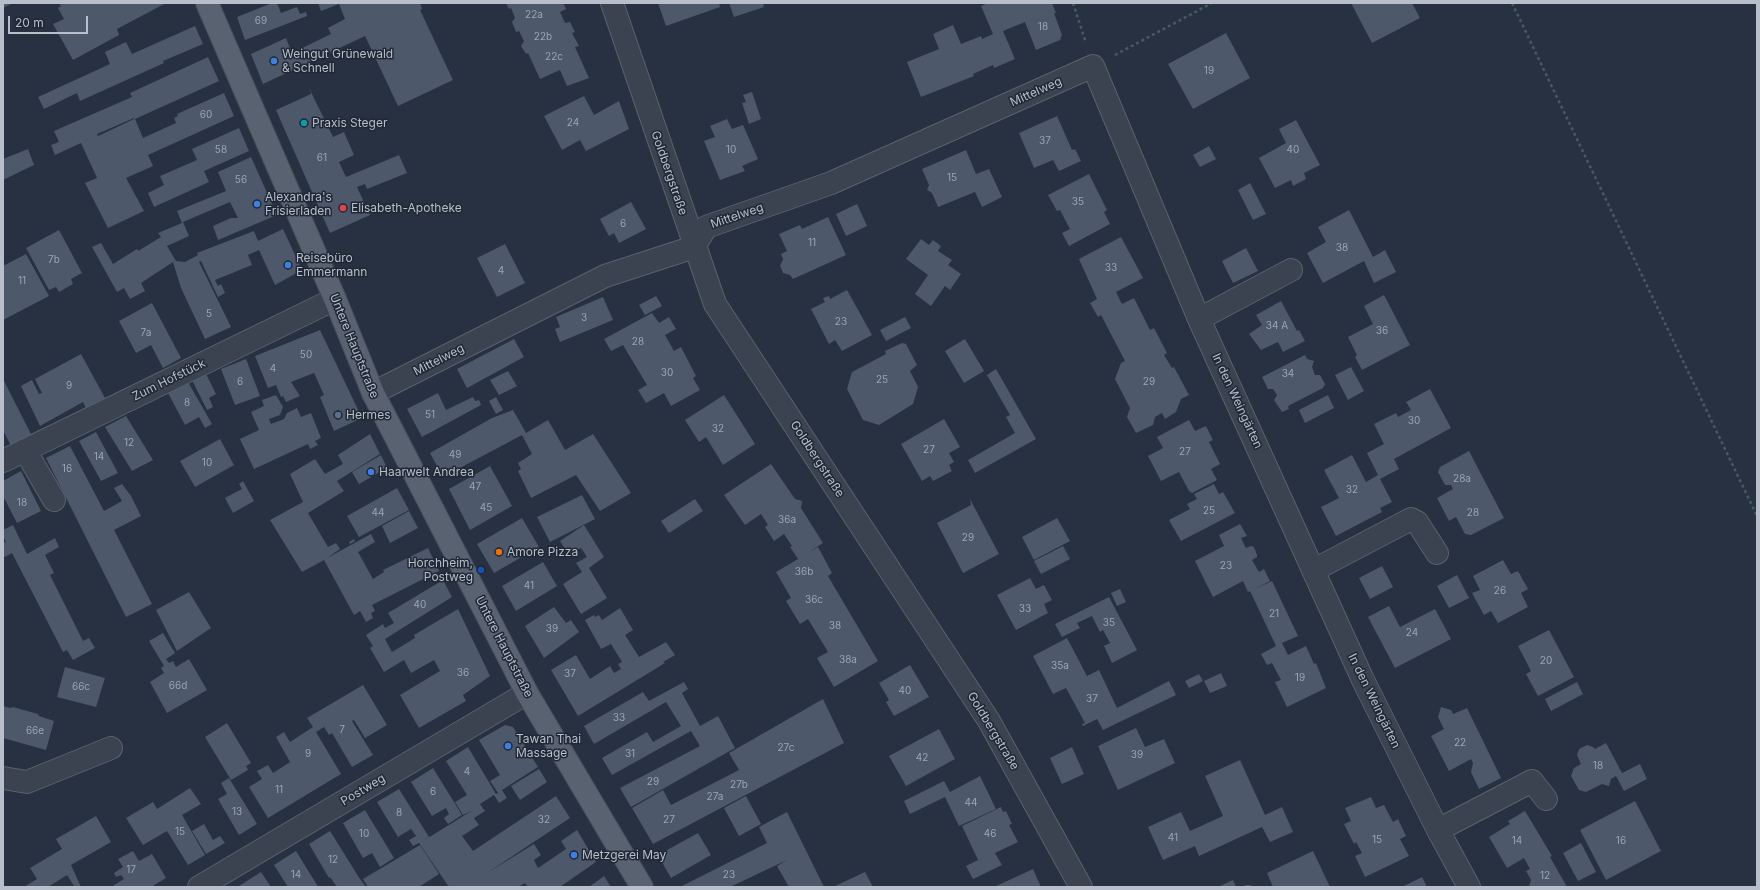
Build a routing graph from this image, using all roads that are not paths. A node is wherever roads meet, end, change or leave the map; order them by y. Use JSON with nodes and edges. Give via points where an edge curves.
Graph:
{"nodes":[{"id":1,"x":207,"y":3,"type":"edge"},
{"id":2,"x":612,"y":3,"type":"edge"},
{"id":3,"x":1093,"y":66,"type":"joint"},
{"id":4,"x":694,"y":247,"type":"junction"},
{"id":5,"x":1291,"y":270,"type":"dead end"},
{"id":6,"x":335,"y":299,"type":"junction"},
{"id":7,"x":1199,"y":319,"type":"junction"},
{"id":8,"x":373,"y":393,"type":"junction"},
{"id":9,"x":25,"y":450,"type":"junction"},
{"id":10,"x":3,"y":461,"type":"edge"},
{"id":11,"x":54,"y":500,"type":"dead end"},
{"id":12,"x":1438,"y":553,"type":"dead end"},
{"id":13,"x":1314,"y":570,"type":"junction"},
{"id":14,"x":527,"y":693,"type":"junction"},
{"id":15,"x":111,"y":748,"type":"dead end"},
{"id":16,"x":3,"y":778,"type":"edge"},
{"id":17,"x":1546,"y":799,"type":"dead end"},
{"id":18,"x":1438,"y":830,"type":"junction"},
{"id":19,"x":199,"y":887,"type":"edge"},
{"id":20,"x":642,"y":887,"type":"edge"},
{"id":21,"x":1081,"y":887,"type":"edge"},
{"id":22,"x":1469,"y":887,"type":"edge"}],
"edges":[{"from":1,"to":6,"type":"main road","name":"Untere Hauptstraße"},
{"from":2,"to":4,"type":"street","name":"Goldbergstraße"},
{"from":3,"to":4,"type":"street","name":"Mittelweg","via":[[831,183],[706,227]]},
{"from":3,"to":7,"type":"street","name":"In den Weingärten"},
{"from":4,"to":8,"type":"street","name":"Mittelweg","via":[[605,276]]},
{"from":4,"to":21,"type":"street","name":"Goldbergstraße","via":[[715,304],[989,721]]},
{"from":5,"to":7,"type":"street"},
{"from":6,"to":8,"type":"main road","name":"Untere Hauptstraße"},
{"from":6,"to":9,"type":"street","name":"Zum Hofstück"},
{"from":7,"to":13,"type":"street","name":"In den Weingärten"},
{"from":8,"to":14,"type":"main road","name":"Untere Hauptstraße"},
{"from":9,"to":10,"type":"street","name":"Zum Hofstück"},
{"from":9,"to":11,"type":"street"},
{"from":12,"to":13,"type":"street","via":[[1417,522],[1411,519]]},
{"from":13,"to":18,"type":"street","name":"In den Weingärten","via":[[1362,680]]},
{"from":14,"to":19,"type":"street","name":"Postweg"},
{"from":14,"to":20,"type":"main road","name":"Untere Hauptstraße"},
{"from":15,"to":16,"type":"street","via":[[26,782]]},
{"from":17,"to":18,"type":"street","via":[[1532,781]]},
{"from":18,"to":22,"type":"street","name":"In den Weingärten"}]}
